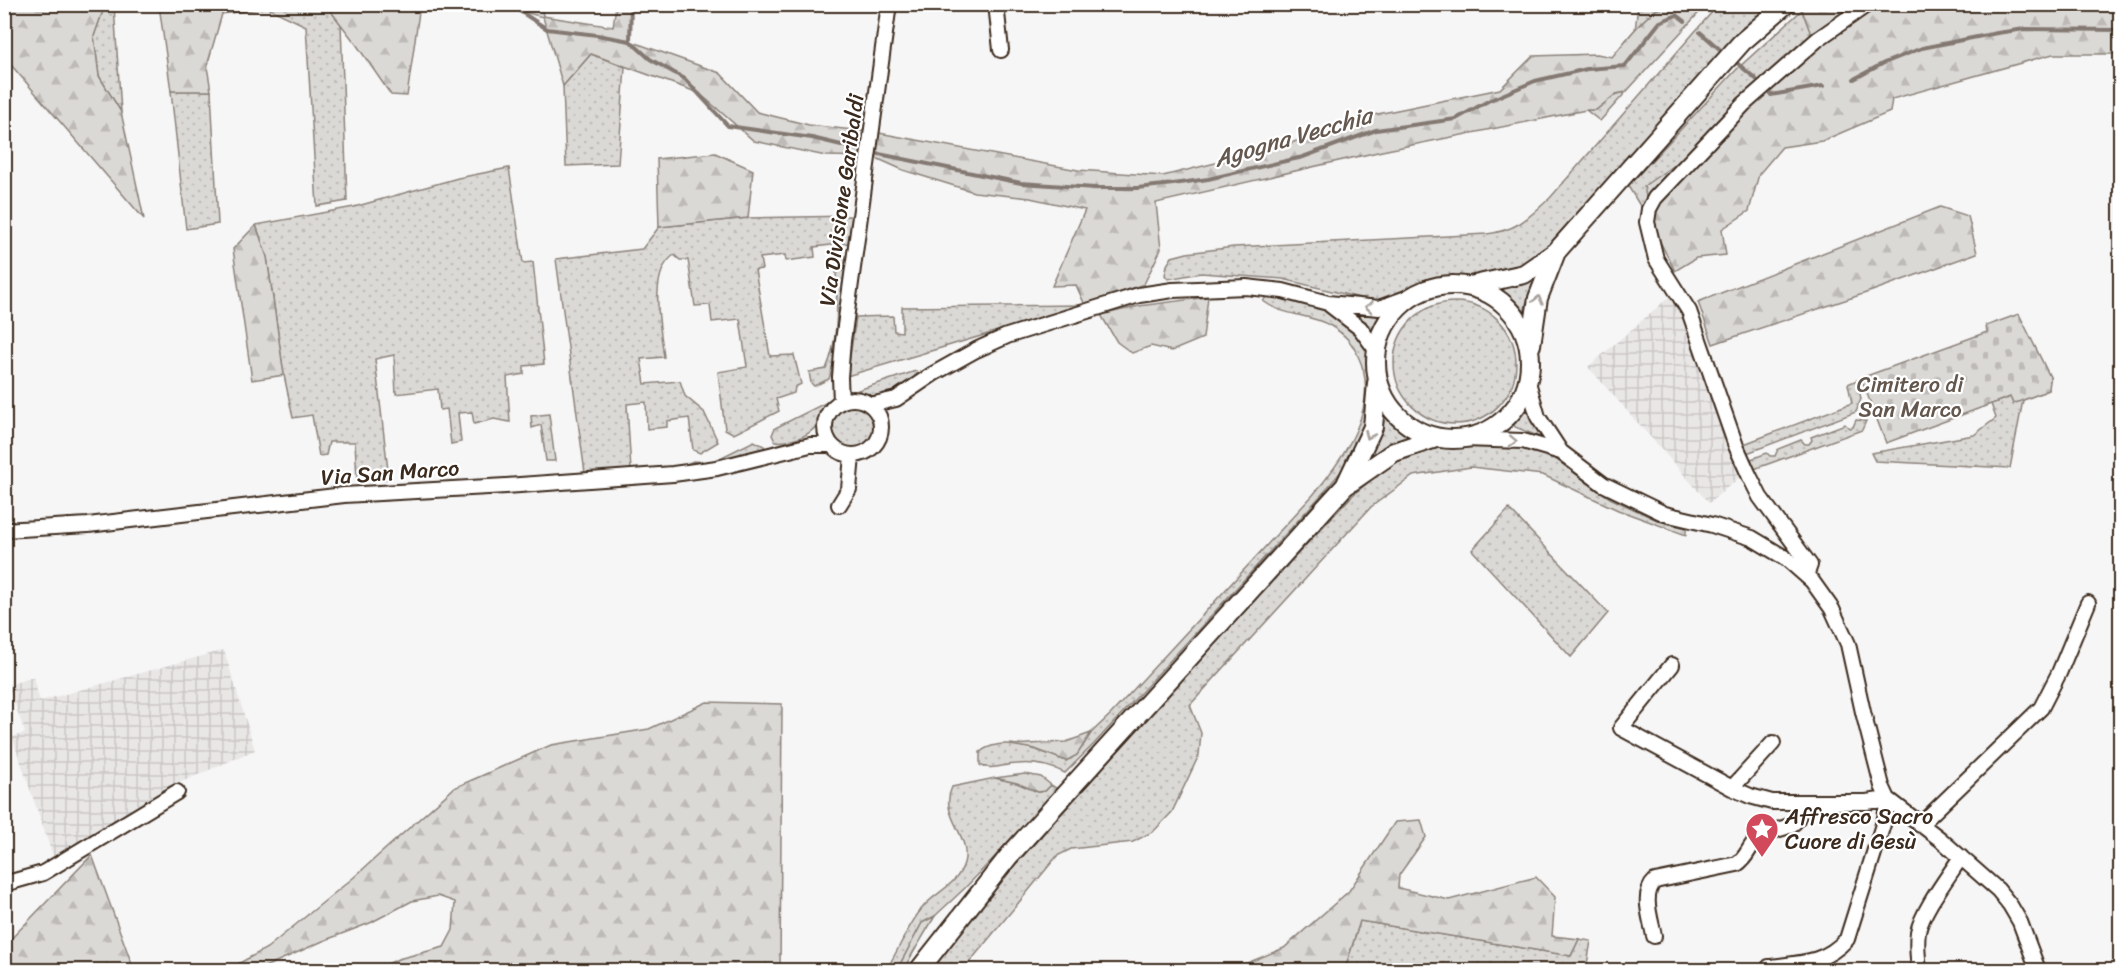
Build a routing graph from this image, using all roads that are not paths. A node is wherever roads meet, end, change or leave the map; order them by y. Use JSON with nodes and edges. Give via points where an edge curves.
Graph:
{"nodes":[{"id":1,"x":889,"y":4,"type":"edge"},
{"id":2,"x":996,"y":4,"type":"edge"},
{"id":3,"x":1786,"y":4,"type":"edge"},
{"id":4,"x":1868,"y":4,"type":"edge"},
{"id":5,"x":1001,"y":50,"type":"dead end"},
{"id":6,"x":1556,"y":252,"type":"junction"},
{"id":7,"x":1470,"y":286,"type":"junction"},
{"id":8,"x":1409,"y":297,"type":"junction"},
{"id":9,"x":1328,"y":303,"type":"junction"},
{"id":10,"x":1376,"y":350,"type":"junction"},
{"id":11,"x":1530,"y":351,"type":"junction"},
{"id":12,"x":1377,"y":380,"type":"junction"},
{"id":13,"x":1528,"y":382,"type":"junction"},
{"id":14,"x":896,"y":399,"type":"junction"},
{"id":15,"x":841,"y":402,"type":"junction"},
{"id":16,"x":870,"y":405,"type":"junction"},
{"id":17,"x":825,"y":422,"type":"junction"},
{"id":18,"x":881,"y":424,"type":"junction"},
{"id":19,"x":1436,"y":438,"type":"junction"},
{"id":20,"x":1464,"y":439,"type":"junction"},
{"id":21,"x":831,"y":445,"type":"junction"},
{"id":22,"x":778,"y":452,"type":"junction"},
{"id":23,"x":1561,"y":453,"type":"junction"},
{"id":24,"x":852,"y":456,"type":"junction"},
{"id":25,"x":1345,"y":486,"type":"junction"},
{"id":26,"x":839,"y":505,"type":"dead end"},
{"id":27,"x":4,"y":530,"type":"edge"},
{"id":28,"x":1806,"y":576,"type":"junction"},
{"id":29,"x":2088,"y":603,"type":"dead end"},
{"id":30,"x":1672,"y":665,"type":"dead end"},
{"id":31,"x":1773,"y":743,"type":"dead end"},
{"id":32,"x":1732,"y":788,"type":"junction"},
{"id":33,"x":177,"y":792,"type":"dead end"},
{"id":34,"x":1888,"y":799,"type":"junction"},
{"id":35,"x":1800,"y":802,"type":"junction"},
{"id":36,"x":1920,"y":825,"type":"junction"},
{"id":37,"x":1960,"y":857,"type":"junction"},
{"id":38,"x":4,"y":884,"type":"edge"},
{"id":39,"x":1654,"y":936,"type":"dead end"},
{"id":40,"x":1768,"y":967,"type":"dead end"},
{"id":41,"x":919,"y":970,"type":"edge"},
{"id":42,"x":1919,"y":970,"type":"edge"},
{"id":43,"x":2038,"y":970,"type":"edge"}],
"edges":[{"from":1,"to":15,"type":"street","name":"Via Divisione Garibaldi","via":[[843,341]]},
{"from":2,"to":5,"type":"street"},
{"from":3,"to":6,"type":"main road","via":[[1742,42]]},
{"from":4,"to":28,"type":"street","via":[[1818,39],[1744,104],[1655,198],[1647,222],[1656,259],[1689,311],[1749,475],[1760,497],[1810,564]]},
{"from":6,"to":7,"type":"main road","via":[[1524,274]]},
{"from":11,"to":6,"type":"main road","one_way":true,"via":[[1538,298]]},
{"from":7,"to":8,"type":"main road","via":[[1449,284]]},
{"from":7,"to":11,"type":"main road","via":[[1492,294],[1510,309],[1523,328]]},
{"from":8,"to":9,"type":"street","one_way":true,"via":[[1379,308]]},
{"from":8,"to":10,"type":"main road","via":[[1393,312]]},
{"from":9,"to":10,"type":"street","via":[[1360,328]]},
{"from":9,"to":14,"type":"street","via":[[1283,291],[1246,287],[1173,290],[1139,296],[1007,336],[933,374]]},
{"from":10,"to":12,"type":"main road"},
{"from":11,"to":13,"type":"main road"},
{"from":12,"to":19,"type":"main road","via":[[1385,400],[1399,417]]},
{"from":12,"to":25,"type":"main road","one_way":true,"via":[[1373,427]]},
{"from":13,"to":20,"type":"main road","via":[[1519,403],[1504,420]]},
{"from":13,"to":23,"type":"street","via":[[1538,417]]},
{"from":14,"to":16,"type":"street"},
{"from":14,"to":18,"type":"street"},
{"from":15,"to":16,"type":"street","via":[[856,399]]},
{"from":15,"to":17,"type":"street","via":[[832,408]]},
{"from":16,"to":18,"type":"street","via":[[877,411]]},
{"from":17,"to":21,"type":"street","via":[[825,434]]},
{"from":17,"to":22,"type":"street","name":"Via San Marco","via":[[811,437]]},
{"from":18,"to":24,"type":"street","via":[[876,445]]},
{"from":19,"to":20,"type":"main road"},
{"from":19,"to":25,"type":"main road","via":[[1394,452]]},
{"from":20,"to":23,"type":"street","one_way":true,"via":[[1523,441]]},
{"from":21,"to":22,"type":"street","name":"Via San Marco"},
{"from":21,"to":24,"type":"street"},
{"from":22,"to":27,"type":"street","name":"Via San Marco","via":[[717,468],[673,474],[344,495],[88,525]]},
{"from":23,"to":28,"type":"street","via":[[1603,484],[1635,501],[1665,514],[1752,538]]},
{"from":24,"to":26,"type":"street","via":[[849,489]]},
{"from":25,"to":41,"type":"main road","via":[[1009,856]]},
{"from":28,"to":34,"type":"street","via":[[1832,609],[1848,644]]},
{"from":29,"to":36,"type":"street","via":[[2041,708]]},
{"from":30,"to":32,"type":"street","via":[[1621,728]]},
{"from":31,"to":32,"type":"street"},
{"from":32,"to":35,"type":"street","via":[[1772,802]]},
{"from":33,"to":38,"type":"street","via":[[42,873]]},
{"from":34,"to":35,"type":"street"},
{"from":34,"to":36,"type":"street"},
{"from":34,"to":40,"type":"street","via":[[1847,939],[1825,957]]},
{"from":35,"to":39,"type":"street","via":[[1801,814],[1793,825],[1761,836],[1740,862],[1655,881],[1647,894]]},
{"from":36,"to":37,"type":"street"},
{"from":37,"to":42,"type":"street","via":[[1918,930]]},
{"from":37,"to":43,"type":"street","via":[[2010,904]]}]}
